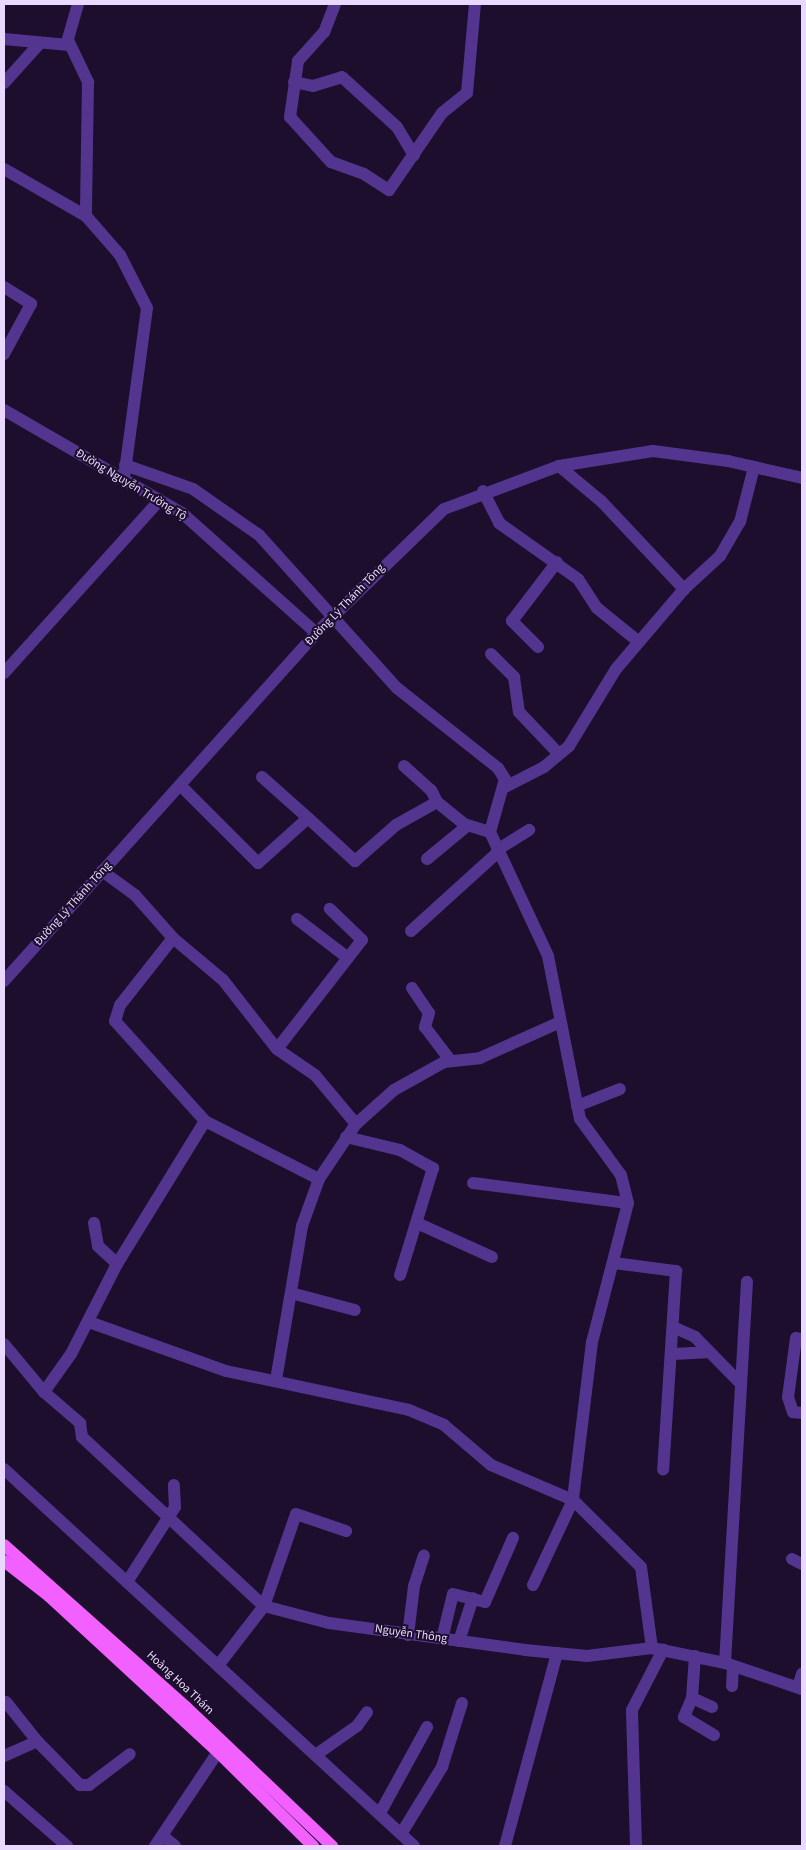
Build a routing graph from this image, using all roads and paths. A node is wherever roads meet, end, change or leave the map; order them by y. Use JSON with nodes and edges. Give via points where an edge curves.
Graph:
{"nodes":[{"id":1,"x":78,"y":4,"type":"edge"},
{"id":2,"x":335,"y":4,"type":"edge"},
{"id":3,"x":475,"y":4,"type":"edge"},
{"id":4,"x":4,"y":39,"type":"edge"},
{"id":5,"x":40,"y":43,"type":"junction"},
{"id":6,"x":69,"y":46,"type":"junction"},
{"id":7,"x":294,"y":82,"type":"junction"},
{"id":8,"x":4,"y":83,"type":"edge"},
{"id":9,"x":414,"y":155,"type":"junction"},
{"id":10,"x":4,"y":169,"type":"edge"},
{"id":11,"x":86,"y":216,"type":"junction"},
{"id":12,"x":4,"y":287,"type":"edge"},
{"id":13,"x":4,"y":354,"type":"edge"},
{"id":14,"x":4,"y":410,"type":"edge"},
{"id":15,"x":559,"y":466,"type":"junction"},
{"id":16,"x":754,"y":467,"type":"junction"},
{"id":17,"x":124,"y":472,"type":"junction"},
{"id":18,"x":802,"y":478,"type":"edge"},
{"id":19,"x":483,"y":492,"type":"junction"},
{"id":20,"x":160,"y":500,"type":"junction"},
{"id":21,"x":557,"y":562,"type":"junction"},
{"id":22,"x":684,"y":588,"type":"junction"},
{"id":23,"x":334,"y":616,"type":"junction"},
{"id":24,"x":316,"y":633,"type":"junction"},
{"id":25,"x":639,"y":642,"type":"junction"},
{"id":26,"x":538,"y":647,"type":"dead end"},
{"id":27,"x":491,"y":654,"type":"dead end"},
{"id":28,"x":4,"y":673,"type":"edge"},
{"id":29,"x":559,"y":754,"type":"junction"},
{"id":30,"x":404,"y":766,"type":"dead end"},
{"id":31,"x":262,"y":777,"type":"dead end"},
{"id":32,"x":181,"y":786,"type":"junction"},
{"id":33,"x":505,"y":787,"type":"junction"},
{"id":34,"x":437,"y":802,"type":"junction"},
{"id":35,"x":308,"y":818,"type":"junction"},
{"id":36,"x":467,"y":826,"type":"junction"},
{"id":37,"x":529,"y":830,"type":"dead end"},
{"id":38,"x":490,"y":832,"type":"junction"},
{"id":39,"x":498,"y":851,"type":"junction"},
{"id":40,"x":427,"y":859,"type":"dead end"},
{"id":41,"x":102,"y":871,"type":"junction"},
{"id":42,"x":330,"y":909,"type":"dead end"},
{"id":43,"x":298,"y":919,"type":"dead end"},
{"id":44,"x":411,"y":931,"type":"dead end"},
{"id":45,"x":173,"y":938,"type":"junction"},
{"id":46,"x":348,"y":958,"type":"junction"},
{"id":47,"x":4,"y":980,"type":"edge"},
{"id":48,"x":412,"y":988,"type":"dead end"},
{"id":49,"x":560,"y":1022,"type":"junction"},
{"id":50,"x":277,"y":1049,"type":"junction"},
{"id":51,"x":450,"y":1060,"type":"junction"},
{"id":52,"x":620,"y":1089,"type":"dead end"},
{"id":53,"x":576,"y":1106,"type":"junction"},
{"id":54,"x":205,"y":1121,"type":"junction"},
{"id":55,"x":356,"y":1124,"type":"junction"},
{"id":56,"x":346,"y":1136,"type":"junction"},
{"id":57,"x":319,"y":1179,"type":"junction"},
{"id":58,"x":473,"y":1183,"type":"dead end"},
{"id":59,"x":628,"y":1203,"type":"junction"},
{"id":60,"x":94,"y":1223,"type":"dead end"},
{"id":61,"x":419,"y":1224,"type":"junction"},
{"id":62,"x":492,"y":1258,"type":"dead end"},
{"id":63,"x":614,"y":1263,"type":"junction"},
{"id":64,"x":117,"y":1264,"type":"junction"},
{"id":65,"x":400,"y":1275,"type":"dead end"},
{"id":66,"x":747,"y":1282,"type":"dead end"},
{"id":67,"x":291,"y":1293,"type":"junction"},
{"id":68,"x":355,"y":1310,"type":"dead end"},
{"id":69,"x":89,"y":1322,"type":"junction"},
{"id":70,"x":673,"y":1328,"type":"junction"},
{"id":71,"x":802,"y":1339,"type":"edge"},
{"id":72,"x":4,"y":1344,"type":"edge"},
{"id":73,"x":707,"y":1352,"type":"junction"},
{"id":74,"x":673,"y":1354,"type":"junction"},
{"id":75,"x":276,"y":1380,"type":"junction"},
{"id":76,"x":741,"y":1384,"type":"junction"},
{"id":77,"x":44,"y":1392,"type":"junction"},
{"id":78,"x":802,"y":1413,"type":"edge"},
{"id":79,"x":4,"y":1469,"type":"edge"},
{"id":80,"x":663,"y":1470,"type":"dead end"},
{"id":81,"x":174,"y":1485,"type":"dead end"},
{"id":82,"x":573,"y":1500,"type":"junction"},
{"id":83,"x":169,"y":1519,"type":"junction"},
{"id":84,"x":346,"y":1531,"type":"dead end"},
{"id":85,"x":513,"y":1538,"type":"dead end"},
{"id":86,"x":4,"y":1545,"type":"edge"},
{"id":87,"x":424,"y":1556,"type":"dead end"},
{"id":88,"x":4,"y":1560,"type":"edge"},
{"id":89,"x":127,"y":1582,"type":"junction"},
{"id":90,"x":533,"y":1585,"type":"dead end"},
{"id":91,"x":473,"y":1598,"type":"junction"},
{"id":92,"x":264,"y":1606,"type":"junction"},
{"id":93,"x":408,"y":1635,"type":"junction"},
{"id":94,"x":442,"y":1639,"type":"junction"},
{"id":95,"x":459,"y":1640,"type":"junction"},
{"id":96,"x":657,"y":1649,"type":"junction"},
{"id":97,"x":557,"y":1653,"type":"junction"},
{"id":98,"x":695,"y":1656,"type":"junction"},
{"id":99,"x":220,"y":1664,"type":"junction"},
{"id":100,"x":729,"y":1664,"type":"junction"},
{"id":101,"x":802,"y":1674,"type":"edge"},
{"id":102,"x":732,"y":1686,"type":"dead end"},
{"id":103,"x":800,"y":1688,"type":"edge"},
{"id":104,"x":692,"y":1698,"type":"junction"},
{"id":105,"x":6,"y":1702,"type":"dead end"},
{"id":106,"x":462,"y":1703,"type":"dead end"},
{"id":107,"x":712,"y":1707,"type":"dead end"},
{"id":108,"x":367,"y":1712,"type":"dead end"},
{"id":109,"x":427,"y":1727,"type":"dead end"},
{"id":110,"x":714,"y":1735,"type":"dead end"},
{"id":111,"x":37,"y":1741,"type":"junction"},
{"id":112,"x":221,"y":1748,"type":"junction"},
{"id":113,"x":130,"y":1754,"type":"dead end"},
{"id":114,"x":317,"y":1754,"type":"junction"},
{"id":115,"x":4,"y":1756,"type":"edge"},
{"id":116,"x":4,"y":1791,"type":"edge"},
{"id":117,"x":380,"y":1813,"type":"junction"},
{"id":118,"x":401,"y":1834,"type":"junction"},
{"id":119,"x":164,"y":1837,"type":"junction"},
{"id":120,"x":67,"y":1846,"type":"edge"},
{"id":121,"x":155,"y":1846,"type":"edge"},
{"id":122,"x":175,"y":1846,"type":"edge"},
{"id":123,"x":313,"y":1846,"type":"edge"},
{"id":124,"x":332,"y":1846,"type":"edge"},
{"id":125,"x":414,"y":1846,"type":"edge"},
{"id":126,"x":504,"y":1846,"type":"edge"},
{"id":127,"x":636,"y":1846,"type":"edge"}],
"edges":[{"from":1,"to":6,"type":"street","via":[[69,27]]},
{"from":2,"to":7,"type":"street","via":[[324,32],[301,54]]},
{"from":3,"to":9,"type":"street","via":[[469,87],[442,113]]},
{"from":4,"to":5,"type":"street"},
{"from":5,"to":6,"type":"street"},
{"from":5,"to":8,"type":"street"},
{"from":6,"to":11,"type":"street","via":[[88,82]]},
{"from":7,"to":9,"type":"street","via":[[313,86],[342,77],[397,128]]},
{"from":7,"to":9,"type":"street","via":[[292,123],[335,164],[364,174],[389,190]]},
{"from":10,"to":11,"type":"street"},
{"from":11,"to":17,"type":"street","via":[[120,255],[147,308]]},
{"from":12,"to":13,"type":"street","via":[[31,304]]},
{"from":14,"to":17,"type":"street","name":"Đường Nguyễn Trường Tộ"},
{"from":15,"to":16,"type":"street","name":"Đường Lý Thánh Tông","via":[[653,451]]},
{"from":15,"to":19,"type":"street","name":"Đường Lý Thánh Tông"},
{"from":15,"to":22,"type":"street","via":[[602,502]]},
{"from":16,"to":18,"type":"street","name":"Đường Lý Thánh Tông"},
{"from":16,"to":22,"type":"street","via":[[740,522],[728,545]]},
{"from":17,"to":20,"type":"street","name":"Đường Nguyễn Trường Tộ"},
{"from":17,"to":23,"type":"street","via":[[193,489],[228,509],[259,535]]},
{"from":19,"to":21,"type":"street","via":[[499,523]]},
{"from":19,"to":23,"type":"street","name":"Đường Lý Thánh Tông","via":[[444,508],[417,531]]},
{"from":20,"to":24,"type":"street","name":"Đường Nguyễn Trường Tộ","via":[[182,513]]},
{"from":20,"to":28,"type":"street"},
{"from":21,"to":25,"type":"street","via":[[578,579],[597,608]]},
{"from":21,"to":26,"type":"street","via":[[512,621]]},
{"from":22,"to":25,"type":"street"},
{"from":23,"to":24,"type":"street","name":"Đường Lý Thánh Tông"},
{"from":23,"to":33,"type":"street","via":[[397,688],[498,768]]},
{"from":24,"to":32,"type":"street","name":"Đường Lý Thánh Tông"},
{"from":25,"to":29,"type":"street","via":[[602,687],[575,736]]},
{"from":27,"to":29,"type":"street","via":[[514,677],[519,712]]},
{"from":29,"to":33,"type":"street","via":[[521,781]]},
{"from":30,"to":34,"type":"street","via":[[431,790]]},
{"from":31,"to":35,"type":"street"},
{"from":32,"to":35,"type":"street","via":[[258,863]]},
{"from":32,"to":41,"type":"street","name":"Đường Lý Thánh Tông"},
{"from":33,"to":38,"type":"street"},
{"from":34,"to":35,"type":"street","via":[[396,825],[355,861]]},
{"from":34,"to":36,"type":"street"},
{"from":36,"to":38,"type":"street"},
{"from":36,"to":40,"type":"street"},
{"from":37,"to":39,"type":"street"},
{"from":38,"to":39,"type":"street"},
{"from":39,"to":44,"type":"street"},
{"from":39,"to":49,"type":"street","via":[[548,956]]},
{"from":41,"to":45,"type":"street","via":[[135,895]]},
{"from":41,"to":47,"type":"street","name":"Đường Lý Thánh Tông"},
{"from":42,"to":46,"type":"street","via":[[362,936]]},
{"from":43,"to":46,"type":"street"},
{"from":45,"to":50,"type":"street","via":[[223,980]]},
{"from":45,"to":54,"type":"street","via":[[120,1005],[115,1020]]},
{"from":46,"to":50,"type":"street"},
{"from":48,"to":51,"type":"street","via":[[429,1014],[425,1027]]},
{"from":49,"to":51,"type":"street","via":[[480,1058]]},
{"from":49,"to":53,"type":"street"},
{"from":50,"to":55,"type":"street","via":[[315,1074]]},
{"from":51,"to":55,"type":"street","via":[[394,1090]]},
{"from":52,"to":53,"type":"street"},
{"from":53,"to":59,"type":"street","via":[[580,1118],[621,1175]]},
{"from":54,"to":57,"type":"street"},
{"from":54,"to":64,"type":"street"},
{"from":55,"to":56,"type":"street"},
{"from":56,"to":57,"type":"street"},
{"from":56,"to":61,"type":"street","via":[[430,1164]]},
{"from":57,"to":67,"type":"street","via":[[302,1226]]},
{"from":58,"to":59,"type":"street"},
{"from":59,"to":63,"type":"street"},
{"from":60,"to":64,"type":"street","via":[[98,1246]]},
{"from":61,"to":62,"type":"street"},
{"from":61,"to":65,"type":"street"},
{"from":63,"to":70,"type":"street","via":[[676,1271]]},
{"from":63,"to":82,"type":"street","via":[[592,1342]]},
{"from":64,"to":69,"type":"street"},
{"from":66,"to":76,"type":"street"},
{"from":67,"to":68,"type":"street"},
{"from":67,"to":75,"type":"street"},
{"from":69,"to":75,"type":"street","via":[[226,1371]]},
{"from":69,"to":77,"type":"street"},
{"from":70,"to":73,"type":"street","via":[[690,1334]]},
{"from":70,"to":74,"type":"street"},
{"from":71,"to":78,"type":"street","via":[[796,1338],[788,1397],[793,1412]]},
{"from":72,"to":77,"type":"street","name":"Nguyễn Thông"},
{"from":73,"to":74,"type":"street"},
{"from":73,"to":76,"type":"street"},
{"from":74,"to":80,"type":"street"},
{"from":75,"to":82,"type":"street","via":[[430,1418],[491,1465]]},
{"from":76,"to":100,"type":"street"},
{"from":77,"to":83,"type":"street","name":"Nguyễn Thông","via":[[80,1423],[82,1436]]},
{"from":79,"to":89,"type":"street"},
{"from":81,"to":83,"type":"street","via":[[176,1502]]},
{"from":82,"to":90,"type":"street"},
{"from":82,"to":96,"type":"street","via":[[641,1567]]},
{"from":83,"to":89,"type":"street"},
{"from":83,"to":92,"type":"street","name":"Nguyễn Thông"},
{"from":84,"to":92,"type":"street","via":[[296,1514]]},
{"from":85,"to":91,"type":"street","via":[[485,1602]]},
{"from":86,"to":112,"type":"main road","name":"Hoàng Hoa Thám"},
{"from":87,"to":93,"type":"street","via":[[414,1586]]},
{"from":88,"to":112,"type":"main road","name":"Hoàng Hoa Thám"},
{"from":89,"to":99,"type":"street"},
{"from":91,"to":94,"type":"street","via":[[453,1594]]},
{"from":91,"to":95,"type":"street"},
{"from":92,"to":93,"type":"street","name":"Nguyễn Thông","via":[[329,1623]]},
{"from":92,"to":99,"type":"street"},
{"from":93,"to":94,"type":"street","name":"Nguyễn Thông"},
{"from":94,"to":95,"type":"street","name":"Nguyễn Thông"},
{"from":95,"to":97,"type":"street","name":"Nguyễn Thông"},
{"from":96,"to":97,"type":"street","name":"Nguyễn Thông","via":[[587,1656]]},
{"from":96,"to":98,"type":"street","name":"Nguyễn Thông"},
{"from":96,"to":127,"type":"street","via":[[632,1710]]},
{"from":97,"to":126,"type":"street","via":[[543,1720]]},
{"from":98,"to":100,"type":"street","name":"Nguyễn Thông"},
{"from":98,"to":104,"type":"street"},
{"from":99,"to":114,"type":"street"},
{"from":100,"to":102,"type":"street"},
{"from":100,"to":103,"type":"street","name":"Nguyễn Thông"},
{"from":101,"to":103,"type":"street"},
{"from":104,"to":107,"type":"street"},
{"from":104,"to":110,"type":"street","via":[[683,1710],[684,1717]]},
{"from":105,"to":111,"type":"street"},
{"from":106,"to":118,"type":"street","via":[[442,1768]]},
{"from":108,"to":114,"type":"street","via":[[357,1726]]},
{"from":109,"to":117,"type":"street"},
{"from":111,"to":113,"type":"street","via":[[80,1785],[97,1783]]},
{"from":111,"to":115,"type":"street"},
{"from":112,"to":119,"type":"street"},
{"from":112,"to":123,"type":"main road","name":"Hoàng Hoa Thám"},
{"from":112,"to":124,"type":"main road","name":"Hoàng Hoa Thám"},
{"from":114,"to":117,"type":"street"},
{"from":116,"to":120,"type":"street"},
{"from":117,"to":118,"type":"street"},
{"from":118,"to":125,"type":"street"},
{"from":119,"to":121,"type":"street"},
{"from":119,"to":122,"type":"street"}]}
